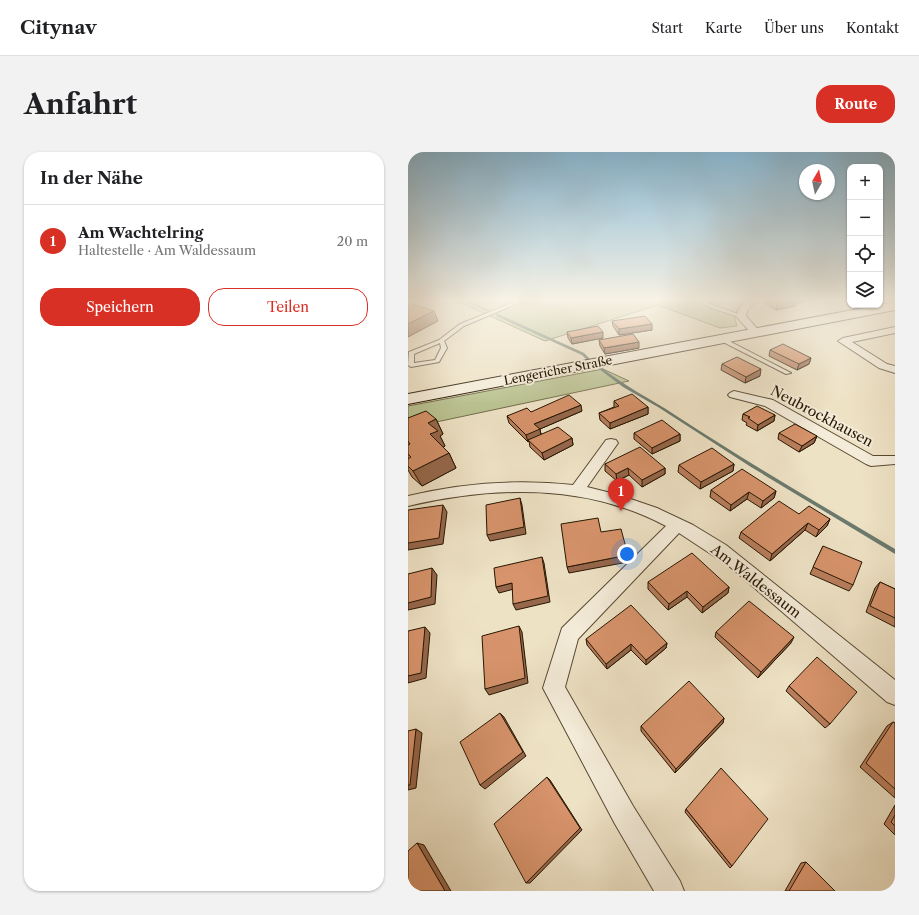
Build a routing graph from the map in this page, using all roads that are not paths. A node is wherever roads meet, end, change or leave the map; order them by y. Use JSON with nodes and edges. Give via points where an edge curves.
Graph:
{"nodes":[{"id":1,"x":451,"y":333,"type":"edge"},
{"id":2,"x":749,"y":333,"type":"edge"},
{"id":3,"x":879,"y":333,"type":"edge"},
{"id":4,"x":721,"y":339,"type":"junction"},
{"id":5,"x":441,"y":341,"type":"junction"},
{"id":6,"x":895,"y":370,"type":"edge"},
{"id":7,"x":788,"y":372,"type":"dead end"},
{"id":8,"x":734,"y":395,"type":"dead end"},
{"id":9,"x":408,"y":399,"type":"edge"},
{"id":10,"x":611,"y":443,"type":"dead end"},
{"id":11,"x":895,"y":460,"type":"edge"},
{"id":12,"x":576,"y":490,"type":"junction"},
{"id":13,"x":408,"y":501,"type":"edge"},
{"id":14,"x":677,"y":525,"type":"junction"},
{"id":15,"x":895,"y":694,"type":"edge"},
{"id":16,"x":670,"y":891,"type":"edge"}],
"edges":[{"from":1,"to":5,"type":"lane"},
{"from":2,"to":4,"type":"main road","name":"Lengericher Straße"},
{"from":3,"to":6,"type":"street","via":[[843,341],[883,366]]},
{"from":4,"to":7,"type":"lane"},
{"from":4,"to":9,"type":"main road","name":"Lengericher Straße"},
{"from":5,"to":5,"type":"lane","via":[[411,353],[411,365],[437,361],[444,348]]},
{"from":8,"to":11,"type":"street","name":"Neubrockhausen","via":[[769,403],[871,461]]},
{"from":10,"to":12,"type":"street"},
{"from":12,"to":13,"type":"street","name":"Am Waldessaum","via":[[532,487],[480,489]]},
{"from":12,"to":14,"type":"street","name":"Am Waldessaum","via":[[624,502]]},
{"from":14,"to":15,"type":"street","name":"Am Waldessaum","via":[[721,550]]},
{"from":14,"to":16,"type":"street","via":[[569,634],[554,688],[624,815]]}]}
